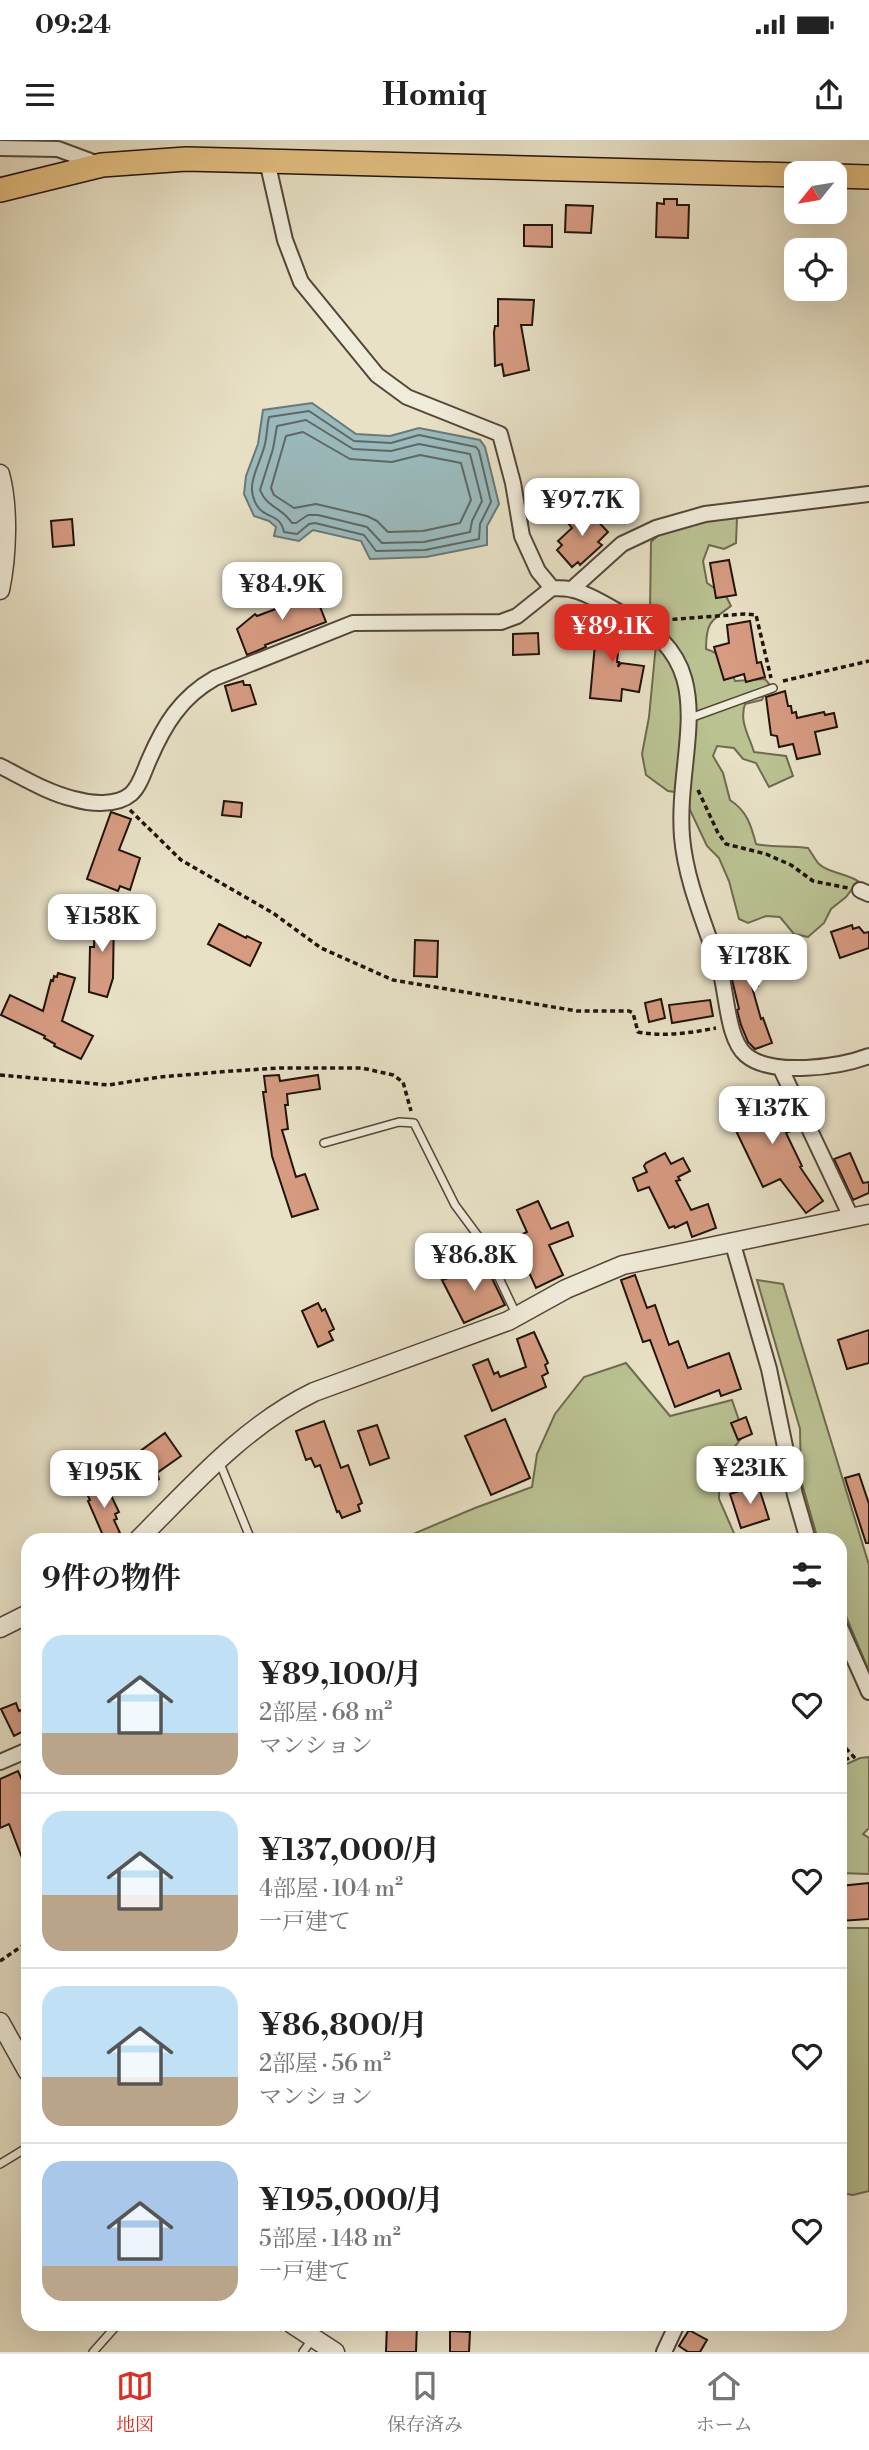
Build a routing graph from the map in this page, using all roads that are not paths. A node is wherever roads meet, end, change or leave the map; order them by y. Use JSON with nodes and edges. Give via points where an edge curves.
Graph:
{"nodes":[{"id":1,"x":0,"y":148,"type":"edge"},
{"id":2,"x":268,"y":161,"type":"junction"},
{"id":3,"x":102,"y":165,"type":"junction"},
{"id":4,"x":784,"y":175,"type":"edge"},
{"id":5,"x":847,"y":176,"type":"edge"},
{"id":6,"x":869,"y":177,"type":"edge"},
{"id":7,"x":0,"y":190,"type":"edge"},
{"id":8,"x":0,"y":474,"type":"edge"},
{"id":9,"x":869,"y":494,"type":"edge"},
{"id":10,"x":552,"y":588,"type":"junction"},
{"id":11,"x":572,"y":589,"type":"junction"},
{"id":12,"x":0,"y":590,"type":"edge"},
{"id":13,"x":773,"y":688,"type":"road end"},
{"id":14,"x":690,"y":718,"type":"junction"},
{"id":15,"x":0,"y":766,"type":"edge"},
{"id":16,"x":869,"y":1056,"type":"edge"},
{"id":17,"x":781,"y":1069,"type":"junction"},
{"id":18,"x":324,"y":1143,"type":"dead end"},
{"id":19,"x":869,"y":1214,"type":"edge"},
{"id":20,"x":851,"y":1217,"type":"junction"},
{"id":21,"x":732,"y":1241,"type":"junction"},
{"id":22,"x":517,"y":1317,"type":"junction"},
{"id":23,"x":218,"y":1461,"type":"junction"},
{"id":24,"x":145,"y":1533,"type":"edge"},
{"id":25,"x":248,"y":1533,"type":"edge"},
{"id":26,"x":806,"y":1533,"type":"edge"},
{"id":27,"x":21,"y":1618,"type":"edge"},
{"id":28,"x":0,"y":1628,"type":"edge"},
{"id":29,"x":847,"y":1643,"type":"edge"},
{"id":30,"x":869,"y":1692,"type":"edge"},
{"id":31,"x":21,"y":1754,"type":"edge"},
{"id":32,"x":0,"y":1762,"type":"edge"},
{"id":33,"x":0,"y":2021,"type":"edge"},
{"id":34,"x":21,"y":2059,"type":"edge"},
{"id":35,"x":21,"y":2151,"type":"edge"},
{"id":36,"x":0,"y":2164,"type":"edge"},
{"id":37,"x":112,"y":2331,"type":"edge"},
{"id":38,"x":298,"y":2331,"type":"edge"},
{"id":39,"x":673,"y":2331,"type":"edge"},
{"id":40,"x":309,"y":2345,"type":"edge"},
{"id":41,"x":93,"y":2352,"type":"edge"},
{"id":42,"x":335,"y":2352,"type":"edge"},
{"id":43,"x":664,"y":2352,"type":"edge"}],
"edges":[{"from":1,"to":3,"type":"street","via":[[58,149]]},
{"from":2,"to":3,"type":"main road","via":[[186,159]]},
{"from":2,"to":4,"type":"main road"},
{"from":2,"to":10,"type":"street","via":[[285,240],[301,282],[377,374],[407,397],[500,434],[522,536],[538,571]]},
{"from":3,"to":7,"type":"main road"},
{"from":5,"to":6,"type":"main road"},
{"from":8,"to":12,"type":"street","via":[[5,568]]},
{"from":9,"to":11,"type":"street","via":[[705,514],[656,528],[622,544]]},
{"from":10,"to":11,"type":"street"},
{"from":10,"to":15,"type":"street","via":[[517,616],[501,622],[353,623],[215,678],[198,687],[176,709],[138,785],[121,800],[72,799]]},
{"from":11,"to":14,"type":"street","via":[[641,622],[662,638],[686,684]]},
{"from":13,"to":14,"type":"lane"},
{"from":14,"to":17,"type":"street","via":[[681,803],[687,872],[721,973],[738,1046],[751,1059]]},
{"from":16,"to":17,"type":"street","via":[[850,1063]]},
{"from":17,"to":20,"type":"street"},
{"from":18,"to":22,"type":"lane","via":[[399,1122],[414,1123],[455,1205],[481,1240]]},
{"from":19,"to":20,"type":"street"},
{"from":20,"to":21,"type":"street"},
{"from":21,"to":22,"type":"street","via":[[623,1265],[565,1289]]},
{"from":21,"to":26,"type":"street","via":[[766,1357]]},
{"from":22,"to":23,"type":"street","via":[[314,1392],[265,1420]]},
{"from":23,"to":24,"type":"street"},
{"from":23,"to":25,"type":"lane"},
{"from":27,"to":28,"type":"street"},
{"from":29,"to":30,"type":"street"},
{"from":31,"to":32,"type":"street"},
{"from":33,"to":34,"type":"street"},
{"from":35,"to":36,"type":"lane"},
{"from":37,"to":41,"type":"lane"},
{"from":38,"to":40,"type":"street"},
{"from":39,"to":43,"type":"street"},
{"from":40,"to":42,"type":"street"}]}
